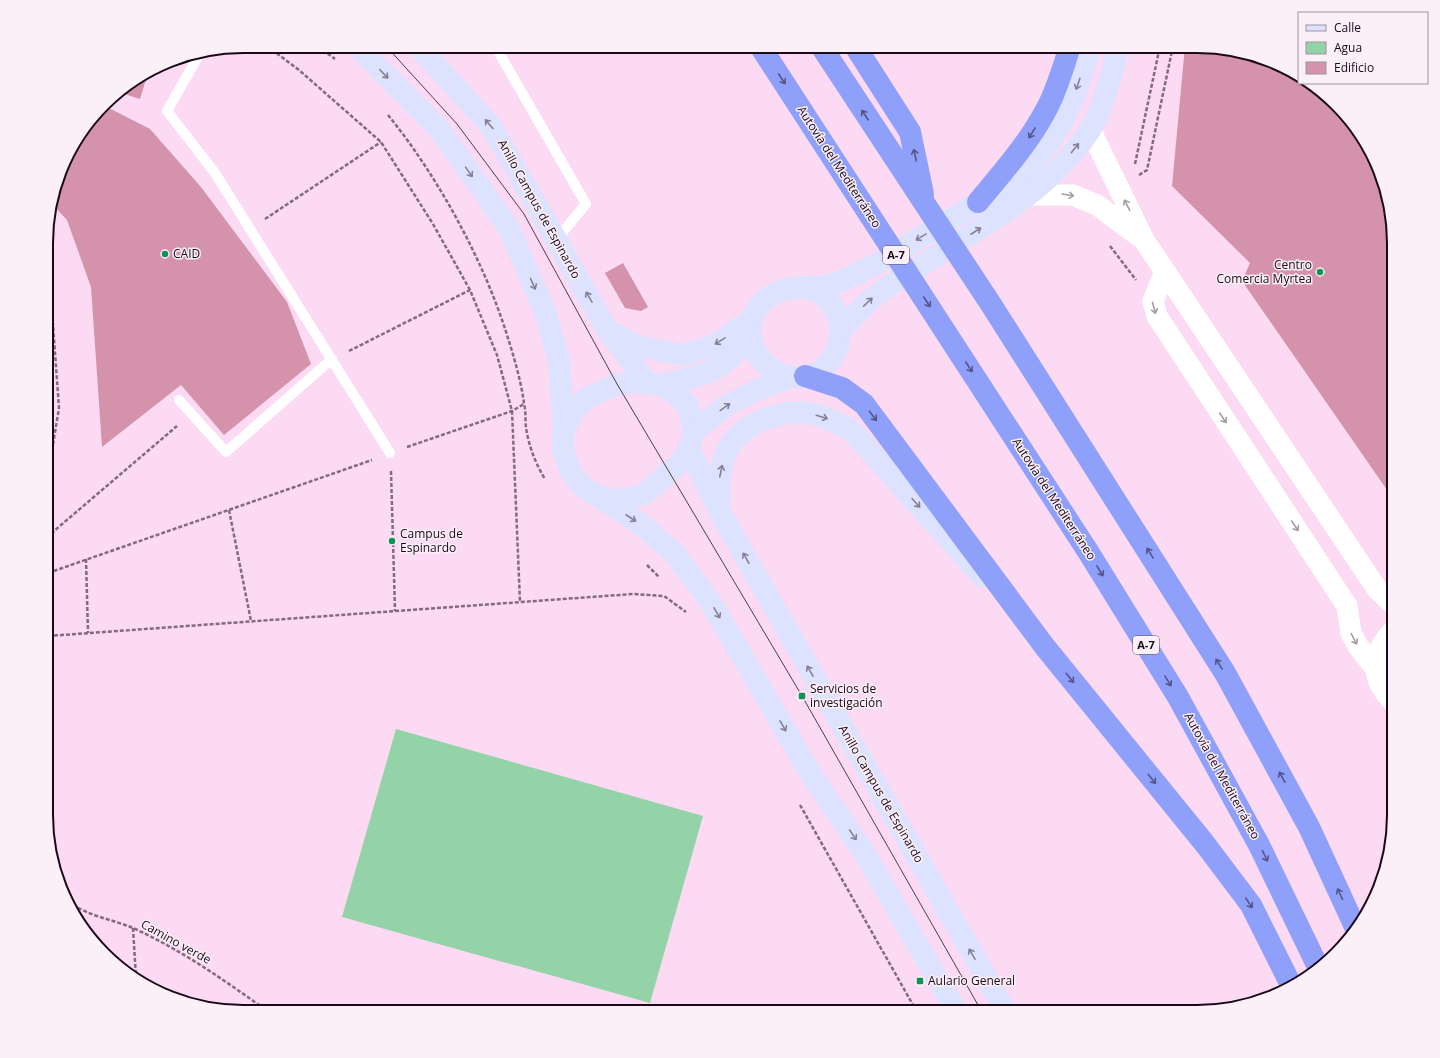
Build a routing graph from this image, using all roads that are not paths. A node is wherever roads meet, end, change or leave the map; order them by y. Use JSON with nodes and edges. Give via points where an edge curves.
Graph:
{"nodes":[{"id":1,"x":364,"y":53,"type":"edge"},
{"id":2,"x":424,"y":53,"type":"edge"},
{"id":3,"x":499,"y":53,"type":"edge"},
{"id":4,"x":765,"y":53,"type":"edge"},
{"id":5,"x":825,"y":53,"type":"edge"},
{"id":6,"x":859,"y":53,"type":"edge"},
{"id":7,"x":1068,"y":53,"type":"edge"},
{"id":8,"x":1088,"y":53,"type":"edge"},
{"id":9,"x":1116,"y":53,"type":"edge"},
{"id":10,"x":197,"y":58,"type":"edge"},
{"id":11,"x":1090,"y":129,"type":"junction"},
{"id":12,"x":1029,"y":195,"type":"junction"},
{"id":13,"x":978,"y":202,"type":"junction"},
{"id":14,"x":925,"y":205,"type":"junction"},
{"id":15,"x":556,"y":240,"type":"junction"},
{"id":16,"x":1144,"y":240,"type":"junction"},
{"id":17,"x":1165,"y":272,"type":"junction"},
{"id":18,"x":808,"y":288,"type":"junction"},
{"id":19,"x":752,"y":327,"type":"junction"},
{"id":20,"x":608,"y":331,"type":"junction"},
{"id":21,"x":842,"y":331,"type":"junction"},
{"id":22,"x":332,"y":359,"type":"junction"},
{"id":23,"x":798,"y":377,"type":"junction"},
{"id":24,"x":655,"y":384,"type":"junction"},
{"id":25,"x":179,"y":400,"type":"dead end"},
{"id":26,"x":564,"y":430,"type":"junction"},
{"id":27,"x":691,"y":440,"type":"junction"},
{"id":28,"x":390,"y":453,"type":"road end"},
{"id":29,"x":599,"y":496,"type":"junction"},
{"id":30,"x":719,"y":510,"type":"junction"},
{"id":31,"x":1377,"y":589,"type":"junction"},
{"id":32,"x":1387,"y":598,"type":"edge"},
{"id":33,"x":1387,"y":631,"type":"edge"},
{"id":34,"x":1387,"y":638,"type":"edge"},
{"id":35,"x":1045,"y":647,"type":"junction"},
{"id":36,"x":1375,"y":668,"type":"junction"},
{"id":37,"x":1387,"y":696,"type":"edge"},
{"id":38,"x":1353,"y":923,"type":"edge"},
{"id":39,"x":1316,"y":963,"type":"edge"},
{"id":40,"x":1289,"y":981,"type":"edge"},
{"id":41,"x":953,"y":1005,"type":"edge"},
{"id":42,"x":1002,"y":1005,"type":"edge"}],
"edges":[{"from":1,"to":26,"type":"main road","one_way":true,"via":[[440,130],[509,228],[546,314],[559,362]]},
{"from":15,"to":2,"type":"main road","name":"Anillo Campus de Espinardo","one_way":true,"via":[[492,127]]},
{"from":3,"to":15,"type":"lane","via":[[586,204]]},
{"from":4,"to":39,"type":"highway","name":"Autovía del Mediterráneo","number":"A-7","one_way":true,"via":[[1089,553],[1178,697],[1259,845]]},
{"from":14,"to":5,"type":"highway","one_way":true},
{"from":14,"to":6,"type":"highway","one_way":true,"via":[[910,132]]},
{"from":7,"to":13,"type":"highway","one_way":true,"via":[[1046,110],[1024,146]]},
{"from":8,"to":13,"type":"main road","one_way":true,"via":[[1065,118],[1053,138],[1038,158],[1003,188]]},
{"from":9,"to":11,"type":"main road","via":[[1103,98]]},
{"from":10,"to":22,"type":"lane","via":[[167,111],[215,173]]},
{"from":12,"to":11,"type":"main road","one_way":true,"via":[[1055,173]]},
{"from":16,"to":11,"type":"street","one_way":true},
{"from":12,"to":16,"type":"street","one_way":true,"via":[[1061,194],[1097,205]]},
{"from":21,"to":12,"type":"main road","one_way":true,"via":[[875,296]]},
{"from":13,"to":18,"type":"main road","one_way":true,"via":[[864,271],[836,283]]},
{"from":38,"to":14,"type":"highway","one_way":true,"via":[[1309,827],[1225,672]]},
{"from":20,"to":15,"type":"main road","name":"Anillo Campus de Espinardo","one_way":true},
{"from":16,"to":17,"type":"street"},
{"from":17,"to":31,"type":"street"},
{"from":17,"to":36,"type":"street","one_way":true,"via":[[1153,301],[1157,316],[1347,606],[1351,634]]},
{"from":18,"to":19,"type":"main road","via":[[790,287],[774,292],[760,304]]},
{"from":18,"to":21,"type":"main road","via":[[822,295],[833,306]]},
{"from":19,"to":20,"type":"main road","one_way":true,"via":[[716,344],[683,355],[640,347]]},
{"from":19,"to":23,"type":"main road","via":[[754,350],[763,363],[775,372]]},
{"from":19,"to":24,"type":"main road","via":[[731,357],[719,367],[688,378]]},
{"from":20,"to":24,"type":"main road","name":"Anillo Campus de Espinardo"},
{"from":21,"to":23,"type":"main road","via":[[839,347],[831,360],[819,371]]},
{"from":22,"to":25,"type":"lane","via":[[226,452]]},
{"from":22,"to":28,"type":"lane"},
{"from":27,"to":23,"type":"main road","one_way":true,"via":[[729,404],[759,389]]},
{"from":23,"to":35,"type":"highway","one_way":true,"via":[[842,388],[864,404]]},
{"from":24,"to":26,"type":"main road","via":[[617,384],[596,392],[573,412]]},
{"from":24,"to":27,"type":"main road","name":"Anillo Campus de Espinardo","via":[[687,404]]},
{"from":26,"to":29,"type":"main road","via":[[563,449],[570,471],[582,486]]},
{"from":27,"to":29,"type":"main road","via":[[680,463],[646,493],[618,500]]},
{"from":27,"to":30,"type":"main road","name":"Anillo Campus de Espinardo"},
{"from":29,"to":41,"type":"main road","one_way":true,"via":[[642,525],[674,553],[710,601],[812,776],[865,854]]},
{"from":30,"to":35,"type":"main road","one_way":true,"via":[[719,479],[724,459],[735,440],[750,426],[770,417],[789,413],[808,413],[834,421],[852,431]]},
{"from":42,"to":30,"type":"main road","name":"Anillo Campus de Espinardo","one_way":true},
{"from":31,"to":32,"type":"street"},
{"from":31,"to":33,"type":"street"},
{"from":34,"to":36,"type":"street","via":[[1377,654]]},
{"from":35,"to":40,"type":"highway","one_way":true,"via":[[1205,844],[1246,899]]},
{"from":36,"to":37,"type":"street","via":[[1378,681]]}]}
